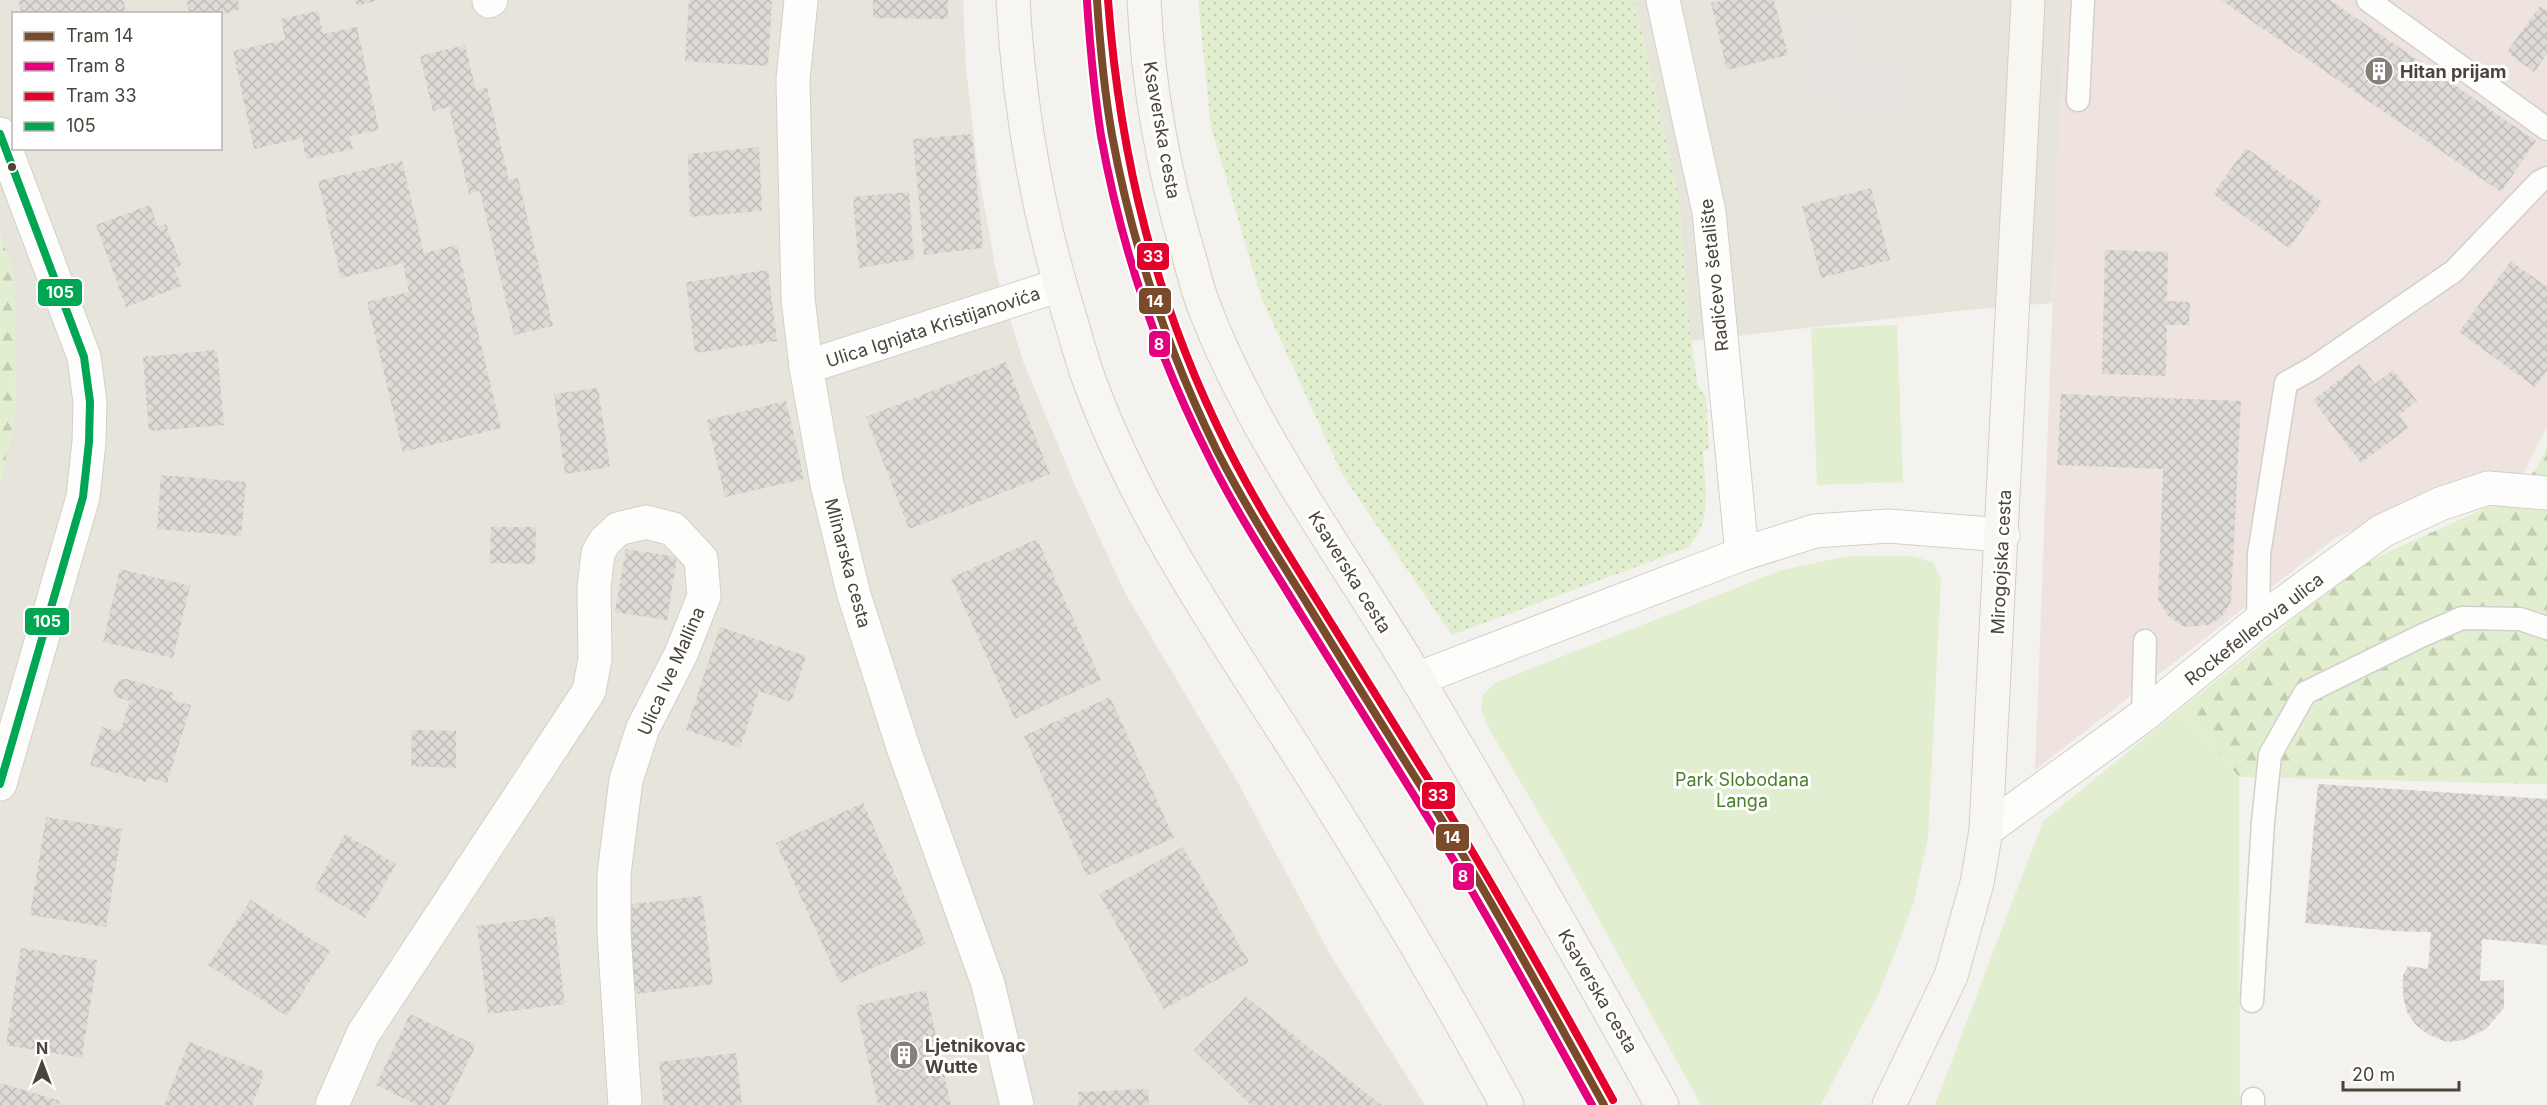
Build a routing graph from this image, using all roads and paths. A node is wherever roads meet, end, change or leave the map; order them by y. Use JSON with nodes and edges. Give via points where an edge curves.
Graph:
{"nodes":[{"id":1,"x":801,"y":0,"type":"edge"},
{"id":2,"x":1013,"y":0,"type":"edge"},
{"id":3,"x":1144,"y":0,"type":"edge"},
{"id":4,"x":1663,"y":0,"type":"edge"},
{"id":5,"x":2028,"y":0,"type":"edge"},
{"id":6,"x":2083,"y":0,"type":"edge"},
{"id":7,"x":2368,"y":0,"type":"edge"},
{"id":8,"x":2078,"y":100,"type":"dead end"},
{"id":9,"x":2547,"y":129,"type":"edge"},
{"id":10,"x":0,"y":134,"type":"edge"},
{"id":11,"x":2547,"y":178,"type":"edge"},
{"id":12,"x":1060,"y":285,"type":"junction"},
{"id":13,"x":806,"y":367,"type":"junction"},
{"id":14,"x":2547,"y":493,"type":"edge"},
{"id":15,"x":2003,"y":534,"type":"junction"},
{"id":16,"x":1742,"y":554,"type":"junction"},
{"id":17,"x":2258,"y":622,"type":"junction"},
{"id":18,"x":2547,"y":628,"type":"edge"},
{"id":19,"x":2145,"y":641,"type":"dead end"},
{"id":20,"x":1417,"y":679,"type":"junction"},
{"id":21,"x":2144,"y":716,"type":"junction"},
{"id":22,"x":0,"y":784,"type":"edge"},
{"id":23,"x":1986,"y":830,"type":"junction"},
{"id":24,"x":2252,"y":1001,"type":"dead end"},
{"id":25,"x":332,"y":1105,"type":"edge"},
{"id":26,"x":625,"y":1105,"type":"edge"},
{"id":27,"x":1017,"y":1105,"type":"edge"},
{"id":28,"x":1507,"y":1105,"type":"edge"},
{"id":29,"x":1662,"y":1105,"type":"edge"},
{"id":30,"x":1890,"y":1105,"type":"edge"}],
"edges":[{"from":1,"to":13,"type":"street","name":"Mlinarska cesta","via":[[793,80],[794,162],[798,298]]},
{"from":2,"to":12,"type":"main road","via":[[1016,62],[1034,180]]},
{"from":3,"to":20,"type":"main road","name":"Ksaverska cesta","via":[[1159,131],[1179,223],[1205,309],[1246,398]]},
{"from":4,"to":16,"type":"street","name":"Radićevo šetalište","via":[[1709,212]]},
{"from":5,"to":15,"type":"main road","name":"Mirogojska cesta"},
{"from":6,"to":8,"type":"lane"},
{"from":7,"to":9,"type":"lane"},
{"from":10,"to":22,"type":"street","via":[[84,357],[90,402],[83,497]]},
{"from":11,"to":17,"type":"lane","via":[[2454,271],[2286,383],[2259,554]]},
{"from":12,"to":13,"type":"street","name":"Ulica Ignjata Kristijanovića"},
{"from":12,"to":28,"type":"main road","via":[[1090,385],[1118,451],[1172,552],[1449,998]]},
{"from":13,"to":27,"type":"street","name":"Mlinarska cesta","via":[[827,484],[854,595],[903,747],[988,984]]},
{"from":14,"to":17,"type":"street","name":"Rockefellerova ulica","via":[[2488,488],[2440,504],[2382,531]]},
{"from":15,"to":16,"type":"street","via":[[1852,527],[1815,531]]},
{"from":15,"to":23,"type":"main road","name":"Mirogojska cesta"},
{"from":16,"to":20,"type":"street"},
{"from":17,"to":21,"type":"street","name":"Rockefellerova ulica"},
{"from":18,"to":24,"type":"lane","via":[[2520,619],[2462,618],[2306,693],[2270,755]]},
{"from":19,"to":21,"type":"lane"},
{"from":20,"to":29,"type":"main road","name":"Ksaverska cesta"},
{"from":21,"to":23,"type":"street","name":"Rockefellerova ulica"},
{"from":23,"to":30,"type":"main road","name":"Mirogojska cesta","via":[[1974,895],[1951,976]]},
{"from":25,"to":26,"type":"street","name":"Ulica Ive Mallina","via":[[363,1034],[589,691],[595,659],[598,553],[604,541],[618,529],[646,522],[673,529],[701,559],[704,596],[681,654],[644,728],[627,780],[614,874]]}]}
